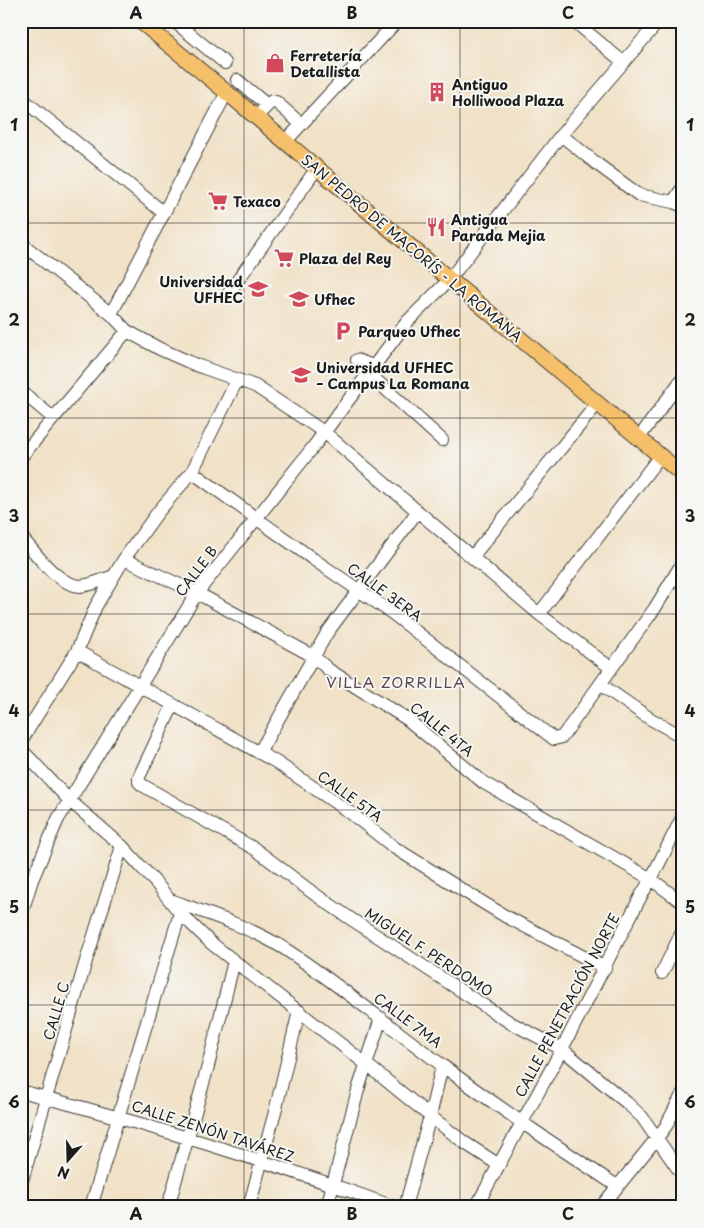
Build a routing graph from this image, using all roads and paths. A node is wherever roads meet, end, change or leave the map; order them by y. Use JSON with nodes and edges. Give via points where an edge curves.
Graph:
{"nodes":[{"id":1,"x":174,"y":21,"type":"edge"},
{"id":2,"x":398,"y":21,"type":"edge"},
{"id":3,"x":574,"y":21,"type":"edge"},
{"id":4,"x":660,"y":21,"type":"edge"},
{"id":5,"x":143,"y":22,"type":"edge"},
{"id":6,"x":623,"y":62,"type":"junction"},
{"id":7,"x":225,"y":63,"type":"dead end"},
{"id":8,"x":237,"y":80,"type":"dead end"},
{"id":9,"x":227,"y":92,"type":"junction"},
{"id":10,"x":21,"y":98,"type":"edge"},
{"id":11,"x":267,"y":105,"type":"junction"},
{"id":12,"x":256,"y":117,"type":"junction"},
{"id":13,"x":301,"y":124,"type":"junction"},
{"id":14,"x":561,"y":134,"type":"junction"},
{"id":15,"x":285,"y":142,"type":"junction"},
{"id":16,"x":317,"y":168,"type":"junction"},
{"id":17,"x":683,"y":187,"type":"edge"},
{"id":18,"x":678,"y":204,"type":"edge"},
{"id":19,"x":164,"y":212,"type":"junction"},
{"id":20,"x":21,"y":243,"type":"edge"},
{"id":21,"x":449,"y":280,"type":"junction"},
{"id":22,"x":226,"y":297,"type":"dead end"},
{"id":23,"x":111,"y":314,"type":"junction"},
{"id":24,"x":127,"y":331,"type":"junction"},
{"id":25,"x":357,"y":360,"type":"dead end"},
{"id":26,"x":371,"y":370,"type":"junction"},
{"id":27,"x":683,"y":378,"type":"edge"},
{"id":28,"x":237,"y":380,"type":"junction"},
{"id":29,"x":21,"y":391,"type":"edge"},
{"id":30,"x":596,"y":404,"type":"junction"},
{"id":31,"x":53,"y":418,"type":"junction"},
{"id":32,"x":324,"y":432,"type":"junction"},
{"id":33,"x":638,"y":439,"type":"junction"},
{"id":34,"x":442,"y":440,"type":"dead end"},
{"id":35,"x":660,"y":456,"type":"junction"},
{"id":36,"x":21,"y":457,"type":"edge"},
{"id":37,"x":192,"y":472,"type":"junction"},
{"id":38,"x":683,"y":475,"type":"edge"},
{"id":39,"x":417,"y":512,"type":"junction"},
{"id":40,"x":257,"y":519,"type":"junction"},
{"id":41,"x":21,"y":537,"type":"edge"},
{"id":42,"x":472,"y":557,"type":"junction"},
{"id":43,"x":124,"y":560,"type":"junction"},
{"id":44,"x":683,"y":562,"type":"edge"},
{"id":45,"x":114,"y":576,"type":"junction"},
{"id":46,"x":358,"y":590,"type":"junction"},
{"id":47,"x":197,"y":593,"type":"junction"},
{"id":48,"x":539,"y":614,"type":"junction"},
{"id":49,"x":77,"y":651,"type":"junction"},
{"id":50,"x":313,"y":656,"type":"junction"},
{"id":51,"x":611,"y":668,"type":"junction"},
{"id":52,"x":600,"y":684,"type":"junction"},
{"id":53,"x":140,"y":687,"type":"junction"},
{"id":54,"x":173,"y":705,"type":"junction"},
{"id":55,"x":683,"y":737,"type":"edge"},
{"id":56,"x":21,"y":740,"type":"edge"},
{"id":57,"x":21,"y":749,"type":"edge"},
{"id":58,"x":259,"y":753,"type":"junction"},
{"id":59,"x":69,"y":800,"type":"junction"},
{"id":60,"x":683,"y":816,"type":"edge"},
{"id":61,"x":122,"y":846,"type":"junction"},
{"id":62,"x":651,"y":879,"type":"junction"},
{"id":63,"x":169,"y":900,"type":"junction"},
{"id":64,"x":683,"y":903,"type":"edge"},
{"id":65,"x":180,"y":913,"type":"junction"},
{"id":66,"x":21,"y":915,"type":"edge"},
{"id":67,"x":683,"y":930,"type":"edge"},
{"id":68,"x":234,"y":961,"type":"junction"},
{"id":69,"x":605,"y":968,"type":"junction"},
{"id":70,"x":662,"y":973,"type":"dead end"},
{"id":71,"x":299,"y":1011,"type":"junction"},
{"id":72,"x":381,"y":1018,"type":"junction"},
{"id":73,"x":562,"y":1049,"type":"junction"},
{"id":74,"x":366,"y":1064,"type":"junction"},
{"id":75,"x":442,"y":1066,"type":"junction"},
{"id":76,"x":21,"y":1091,"type":"edge"},
{"id":77,"x":683,"y":1093,"type":"edge"},
{"id":78,"x":47,"y":1097,"type":"junction"},
{"id":79,"x":117,"y":1116,"type":"junction"},
{"id":80,"x":430,"y":1116,"type":"junction"},
{"id":81,"x":522,"y":1123,"type":"junction"},
{"id":82,"x":187,"y":1138,"type":"junction"},
{"id":83,"x":657,"y":1138,"type":"junction"},
{"id":84,"x":262,"y":1161,"type":"junction"},
{"id":85,"x":499,"y":1165,"type":"junction"},
{"id":86,"x":683,"y":1176,"type":"edge"},
{"id":87,"x":21,"y":1184,"type":"edge"},
{"id":88,"x":334,"y":1186,"type":"junction"},
{"id":89,"x":617,"y":1186,"type":"junction"},
{"id":90,"x":91,"y":1207,"type":"edge"},
{"id":91,"x":168,"y":1207,"type":"edge"},
{"id":92,"x":249,"y":1207,"type":"edge"},
{"id":93,"x":327,"y":1207,"type":"edge"},
{"id":94,"x":394,"y":1207,"type":"edge"},
{"id":95,"x":405,"y":1207,"type":"edge"},
{"id":96,"x":476,"y":1207,"type":"edge"},
{"id":97,"x":601,"y":1207,"type":"edge"}],
"edges":[{"from":1,"to":7,"type":"street"},
{"from":2,"to":13,"type":"street"},
{"from":3,"to":6,"type":"street"},
{"from":4,"to":6,"type":"street","name":"CALLE B"},
{"from":5,"to":9,"type":"main road","name":"SAN PEDRO DE MACORÍS - LA ROMANA"},
{"from":6,"to":14,"type":"street","name":"CALLE B"},
{"from":8,"to":11,"type":"street"},
{"from":9,"to":12,"type":"main road","name":"SAN PEDRO DE MACORÍS - LA ROMANA"},
{"from":9,"to":19,"type":"street"},
{"from":10,"to":19,"type":"street"},
{"from":11,"to":12,"type":"street"},
{"from":11,"to":13,"type":"street","via":[[276,102]]},
{"from":12,"to":15,"type":"main road","name":"SAN PEDRO DE MACORÍS - LA ROMANA"},
{"from":13,"to":15,"type":"street"},
{"from":14,"to":18,"type":"street","via":[[639,195]]},
{"from":14,"to":21,"type":"street","name":"CALLE B"},
{"from":15,"to":16,"type":"main road","name":"SAN PEDRO DE MACORÍS - LA ROMANA"},
{"from":16,"to":21,"type":"main road","name":"SAN PEDRO DE MACORÍS - LA ROMANA"},
{"from":16,"to":22,"type":"street"},
{"from":17,"to":18,"type":"street"},
{"from":19,"to":23,"type":"street"},
{"from":20,"to":23,"type":"street"},
{"from":21,"to":26,"type":"street","name":"CALLE B","via":[[406,322]]},
{"from":21,"to":30,"type":"main road","name":"SAN PEDRO DE MACORÍS - LA ROMANA"},
{"from":23,"to":24,"type":"street"},
{"from":24,"to":28,"type":"street","via":[[160,349]]},
{"from":24,"to":31,"type":"street"},
{"from":25,"to":26,"type":"street"},
{"from":26,"to":32,"type":"street","name":"CALLE B"},
{"from":26,"to":34,"type":"street"},
{"from":27,"to":33,"type":"street"},
{"from":28,"to":32,"type":"street","via":[[255,386]]},
{"from":28,"to":37,"type":"street"},
{"from":29,"to":31,"type":"street"},
{"from":30,"to":33,"type":"main road","name":"SAN PEDRO DE MACORÍS - LA ROMANA"},
{"from":30,"to":42,"type":"street"},
{"from":31,"to":36,"type":"street"},
{"from":32,"to":39,"type":"street"},
{"from":32,"to":40,"type":"street","name":"CALLE B"},
{"from":33,"to":35,"type":"main road","name":"SAN PEDRO DE MACORÍS - LA ROMANA"},
{"from":35,"to":38,"type":"main road","name":"SAN PEDRO DE MACORÍS - LA ROMANA"},
{"from":35,"to":48,"type":"street"},
{"from":37,"to":40,"type":"street","name":"CALLE 3ERA"},
{"from":37,"to":43,"type":"street"},
{"from":39,"to":42,"type":"street"},
{"from":39,"to":46,"type":"street"},
{"from":40,"to":46,"type":"street","name":"CALLE 3ERA"},
{"from":40,"to":47,"type":"street","name":"CALLE B"},
{"from":41,"to":45,"type":"street","via":[[58,578],[69,584],[82,586]]},
{"from":42,"to":48,"type":"street"},
{"from":43,"to":45,"type":"street"},
{"from":43,"to":47,"type":"street","name":"CALLE 4TA"},
{"from":44,"to":51,"type":"street","via":[[656,608]]},
{"from":45,"to":49,"type":"street","via":[[96,606]]},
{"from":46,"to":50,"type":"street"},
{"from":46,"to":52,"type":"street","name":"CALLE 3ERA","via":[[550,737],[562,737]]},
{"from":47,"to":50,"type":"street","name":"CALLE 4TA"},
{"from":47,"to":53,"type":"street","name":"CALLE B"},
{"from":48,"to":51,"type":"street"},
{"from":49,"to":53,"type":"street","name":"CALLE 5TA"},
{"from":49,"to":56,"type":"street"},
{"from":50,"to":58,"type":"street"},
{"from":50,"to":62,"type":"street","name":"CALLE 4TA","via":[[329,670],[407,719],[484,783]]},
{"from":51,"to":52,"type":"street"},
{"from":52,"to":55,"type":"street"},
{"from":53,"to":54,"type":"street","name":"CALLE 5TA"},
{"from":53,"to":59,"type":"street","name":"CALLE B"},
{"from":54,"to":58,"type":"street","name":"CALLE 5TA"},
{"from":54,"to":73,"type":"street","name":"MIGUEL F. PERDOMO","via":[[139,777],[142,785],[255,849],[313,893],[469,996]]},
{"from":57,"to":59,"type":"street"},
{"from":58,"to":69,"type":"street","name":"CALLE 5TA","via":[[428,869],[505,916]]},
{"from":59,"to":61,"type":"street"},
{"from":59,"to":66,"type":"street","name":"CALLE B","via":[[43,854]]},
{"from":60,"to":62,"type":"street","name":"CALLE PENETRACIÓN NORTE"},
{"from":61,"to":63,"type":"street"},
{"from":61,"to":78,"type":"street","name":"CALLE C"},
{"from":62,"to":64,"type":"street","name":"CALLE 4TA"},
{"from":62,"to":69,"type":"street","name":"CALLE PENETRACIÓN NORTE"},
{"from":63,"to":65,"type":"street"},
{"from":63,"to":72,"type":"street","name":"CALLE 7MA","via":[[284,949]]},
{"from":65,"to":68,"type":"street"},
{"from":65,"to":79,"type":"street"},
{"from":67,"to":70,"type":"street"},
{"from":68,"to":71,"type":"street"},
{"from":68,"to":82,"type":"street"},
{"from":69,"to":73,"type":"street","name":"CALLE PENETRACIÓN NORTE"},
{"from":71,"to":74,"type":"street"},
{"from":71,"to":84,"type":"street"},
{"from":72,"to":74,"type":"street"},
{"from":72,"to":75,"type":"street","name":"CALLE 7MA"},
{"from":73,"to":81,"type":"street","name":"CALLE PENETRACIÓN NORTE"},
{"from":73,"to":83,"type":"street","name":"MIGUEL F. PERDOMO","via":[[628,1103]]},
{"from":74,"to":80,"type":"street"},
{"from":74,"to":88,"type":"street","via":[[341,1148]]},
{"from":75,"to":80,"type":"street"},
{"from":75,"to":81,"type":"street","name":"CALLE 7MA"},
{"from":76,"to":78,"type":"street","name":"CALLE ZENÓN TAVÁREZ"},
{"from":77,"to":83,"type":"street"},
{"from":78,"to":79,"type":"street","name":"CALLE ZENÓN TAVÁREZ"},
{"from":78,"to":87,"type":"street","name":"CALLE C"},
{"from":79,"to":82,"type":"street","name":"CALLE ZENÓN TAVÁREZ"},
{"from":79,"to":90,"type":"street"},
{"from":80,"to":85,"type":"street"},
{"from":80,"to":95,"type":"street"},
{"from":81,"to":85,"type":"street","name":"CALLE PENETRACIÓN NORTE"},
{"from":81,"to":89,"type":"street","name":"CALLE 7MA"},
{"from":82,"to":84,"type":"street","name":"CALLE ZENÓN TAVÁREZ"},
{"from":82,"to":91,"type":"street"},
{"from":83,"to":86,"type":"street","name":"MIGUEL F. PERDOMO"},
{"from":83,"to":89,"type":"street"},
{"from":84,"to":88,"type":"street","name":"CALLE ZENÓN TAVÁREZ"},
{"from":84,"to":92,"type":"street"},
{"from":85,"to":96,"type":"street","name":"CALLE PENETRACIÓN NORTE"},
{"from":88,"to":93,"type":"street"},
{"from":88,"to":94,"type":"street","name":"CALLE ZENÓN TAVÁREZ"},
{"from":89,"to":97,"type":"street"}]}
